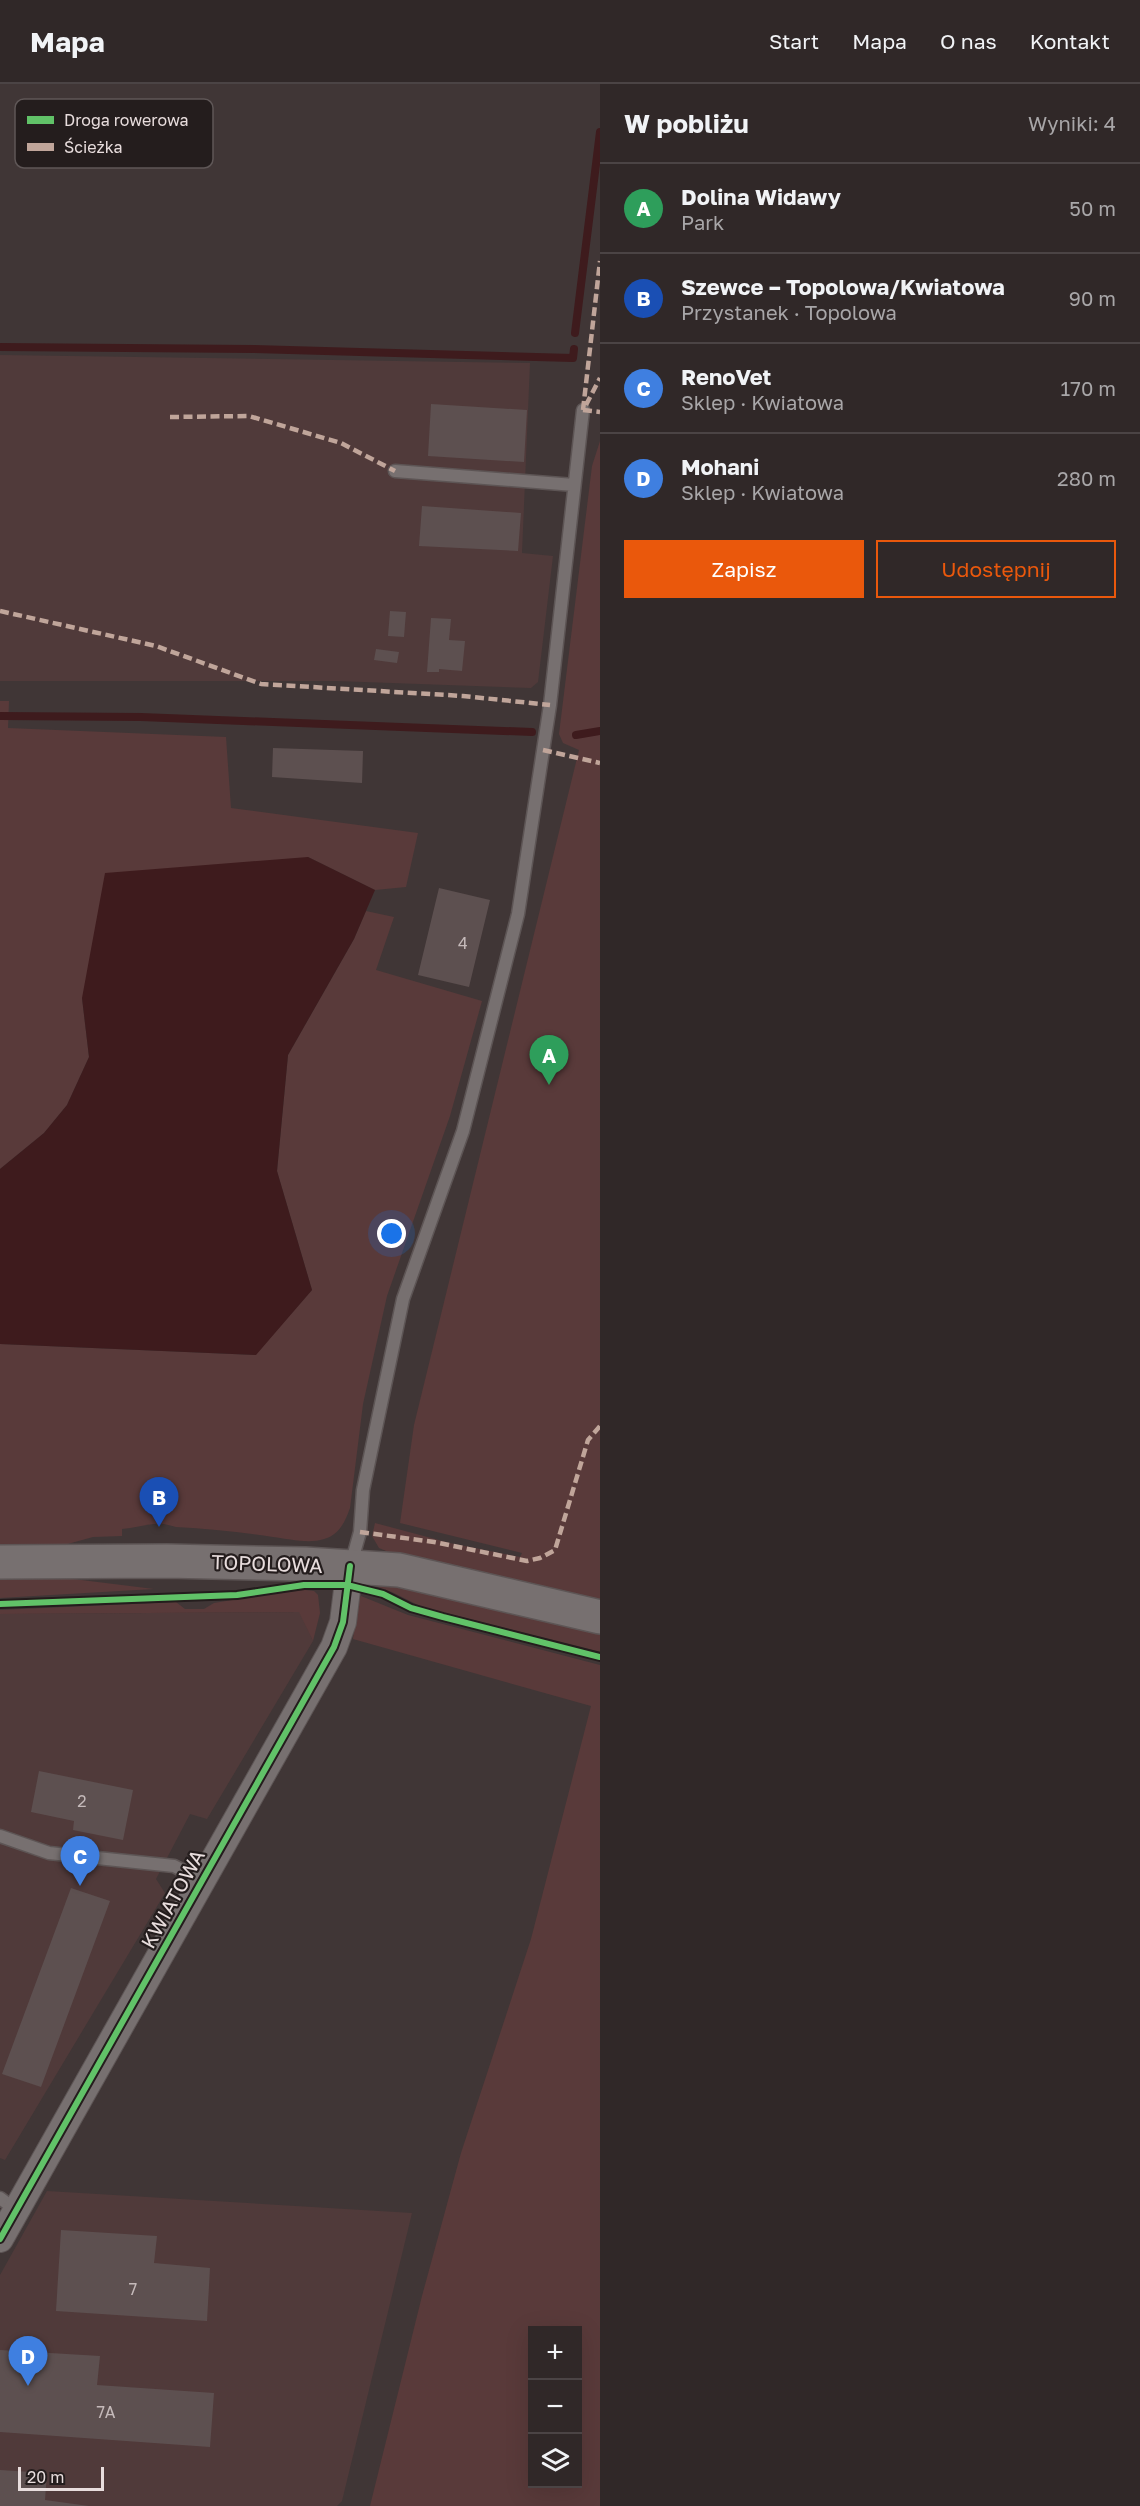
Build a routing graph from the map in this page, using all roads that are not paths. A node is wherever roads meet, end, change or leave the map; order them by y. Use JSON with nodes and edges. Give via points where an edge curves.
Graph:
{"nodes":[{"id":1,"x":583,"y":410,"type":"dead end"},
{"id":2,"x":395,"y":471,"type":"dead end"},
{"id":3,"x":574,"y":485,"type":"junction"},
{"id":4,"x":0,"y":1562,"type":"edge"},
{"id":5,"x":350,"y":1566,"type":"junction"},
{"id":6,"x":600,"y":1617,"type":"edge"},
{"id":7,"x":0,"y":1836,"type":"edge"},
{"id":8,"x":203,"y":1881,"type":"junction"},
{"id":9,"x":8,"y":2204,"type":"edge"},
{"id":10,"x":0,"y":2239,"type":"edge"}],
"edges":[{"from":1,"to":3,"type":"lane"},
{"from":2,"to":3,"type":"lane"},
{"from":3,"to":5,"type":"lane","via":[[550,705],[518,914],[463,1131],[404,1299],[363,1490],[360,1532]]},
{"from":4,"to":5,"type":"main road","name":"TOPOLOWA","via":[[178,1561]]},
{"from":5,"to":6,"type":"main road","name":"TOPOLOWA","via":[[430,1576]]},
{"from":5,"to":8,"type":"street","name":"KWIATOWA","via":[[343,1622],[334,1647]]},
{"from":7,"to":8,"type":"lane","via":[[49,1854],[174,1866]]},
{"from":8,"to":9,"type":"street","name":"KWIATOWA"},
{"from":9,"to":10,"type":"street","name":"KWIATOWA"}]}
